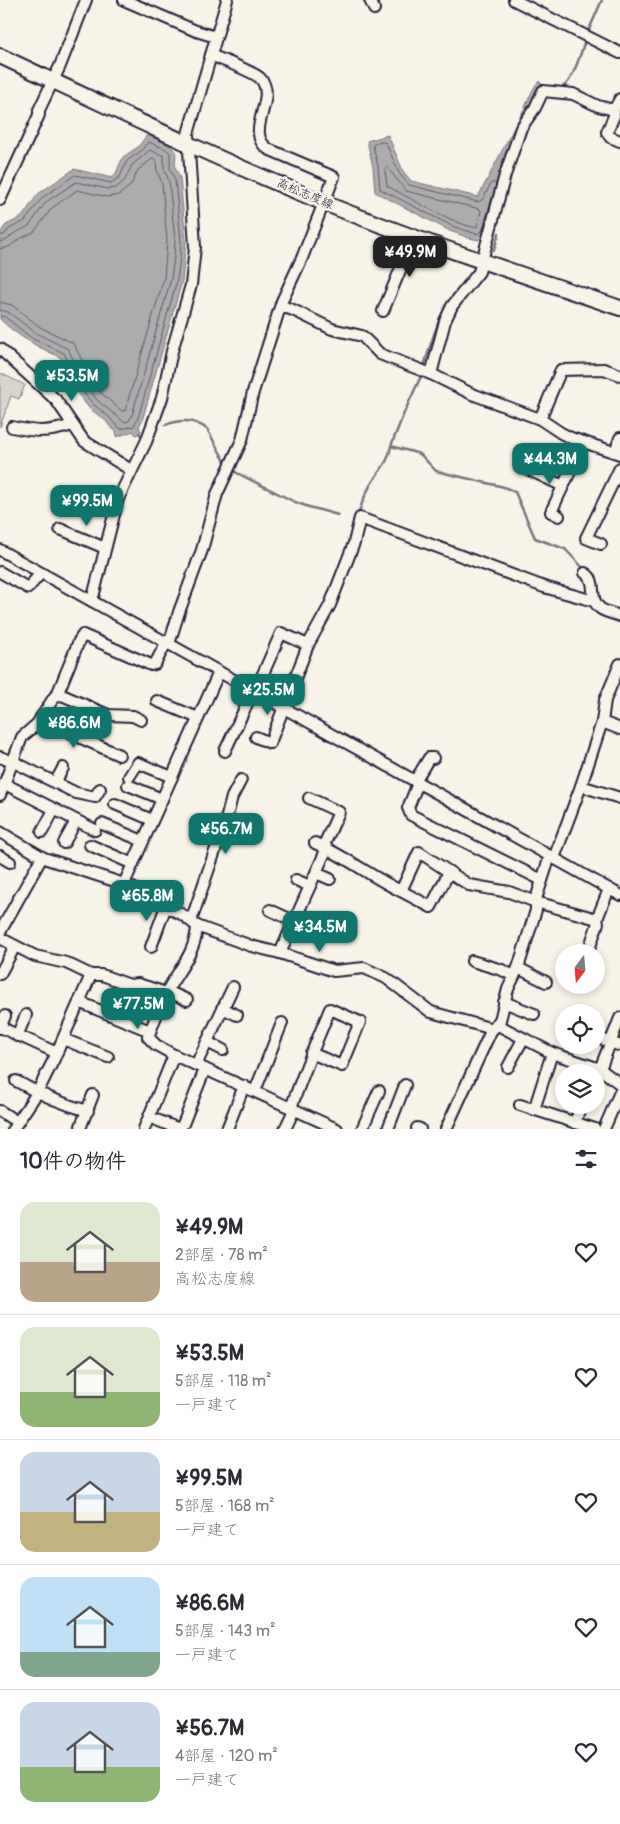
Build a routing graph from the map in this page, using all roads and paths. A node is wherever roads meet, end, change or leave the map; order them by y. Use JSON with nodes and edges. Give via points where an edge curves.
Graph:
{"nodes":[{"id":1,"x":86,"y":0,"type":"edge"},
{"id":2,"x":124,"y":0,"type":"edge"},
{"id":3,"x":227,"y":0,"type":"edge"},
{"id":4,"x":514,"y":0,"type":"edge"},
{"id":5,"x":216,"y":37,"type":"junction"},
{"id":6,"x":620,"y":53,"type":"edge"},
{"id":7,"x":211,"y":55,"type":"junction"},
{"id":8,"x":0,"y":56,"type":"edge"},
{"id":9,"x":53,"y":81,"type":"junction"},
{"id":10,"x":620,"y":99,"type":"edge"},
{"id":11,"x":614,"y":110,"type":"junction"},
{"id":12,"x":620,"y":141,"type":"edge"},
{"id":13,"x":188,"y":144,"type":"junction"},
{"id":14,"x":0,"y":200,"type":"edge"},
{"id":15,"x":324,"y":203,"type":"junction"},
{"id":16,"x":414,"y":237,"type":"junction"},
{"id":17,"x":481,"y":260,"type":"junction"},
{"id":18,"x":281,"y":306,"type":"junction"},
{"id":19,"x":620,"y":308,"type":"edge"},
{"id":20,"x":383,"y":310,"type":"dead end"},
{"id":21,"x":0,"y":349,"type":"edge"},
{"id":22,"x":426,"y":373,"type":"junction"},
{"id":23,"x":620,"y":375,"type":"edge"},
{"id":24,"x":540,"y":419,"type":"junction"},
{"id":25,"x":72,"y":425,"type":"junction"},
{"id":26,"x":12,"y":427,"type":"dead end"},
{"id":27,"x":620,"y":438,"type":"edge"},
{"id":28,"x":584,"y":442,"type":"junction"},
{"id":29,"x":618,"y":453,"type":"edge"},
{"id":30,"x":525,"y":468,"type":"dead end"},
{"id":31,"x":620,"y":468,"type":"edge"},
{"id":32,"x":130,"y":470,"type":"junction"},
{"id":33,"x":563,"y":486,"type":"junction"},
{"id":34,"x":559,"y":516,"type":"dead end"},
{"id":35,"x":60,"y":529,"type":"dead end"},
{"id":36,"x":601,"y":544,"type":"dead end"},
{"id":37,"x":106,"y":548,"type":"junction"},
{"id":38,"x":0,"y":550,"type":"edge"},
{"id":39,"x":0,"y":572,"type":"edge"},
{"id":40,"x":41,"y":573,"type":"junction"},
{"id":41,"x":585,"y":573,"type":"dead end"},
{"id":42,"x":92,"y":601,"type":"junction"},
{"id":43,"x":594,"y":601,"type":"junction"},
{"id":44,"x":620,"y":616,"type":"edge"},
{"id":45,"x":168,"y":644,"type":"junction"},
{"id":46,"x":308,"y":645,"type":"junction"},
{"id":47,"x":620,"y":664,"type":"edge"},
{"id":48,"x":219,"y":672,"type":"junction"},
{"id":49,"x":254,"y":692,"type":"junction"},
{"id":50,"x":57,"y":695,"type":"junction"},
{"id":51,"x":158,"y":701,"type":"dead end"},
{"id":52,"x":284,"y":708,"type":"junction"},
{"id":53,"x":41,"y":716,"type":"junction"},
{"id":54,"x":198,"y":718,"type":"junction"},
{"id":55,"x":141,"y":720,"type":"dead end"},
{"id":56,"x":602,"y":722,"type":"junction"},
{"id":57,"x":620,"y":729,"type":"edge"},
{"id":58,"x":256,"y":737,"type":"dead end"},
{"id":59,"x":225,"y":751,"type":"dead end"},
{"id":60,"x":119,"y":755,"type":"dead end"},
{"id":61,"x":0,"y":757,"type":"edge"},
{"id":62,"x":433,"y":758,"type":"dead end"},
{"id":63,"x":13,"y":762,"type":"junction"},
{"id":64,"x":63,"y":768,"type":"dead end"},
{"id":65,"x":172,"y":777,"type":"junction"},
{"id":66,"x":241,"y":780,"type":"dead end"},
{"id":67,"x":417,"y":782,"type":"junction"},
{"id":68,"x":55,"y":783,"type":"junction"},
{"id":69,"x":4,"y":784,"type":"junction"},
{"id":70,"x":581,"y":786,"type":"junction"},
{"id":71,"x":100,"y":789,"type":"dead end"},
{"id":72,"x":0,"y":795,"type":"edge"},
{"id":73,"x":162,"y":798,"type":"junction"},
{"id":74,"x":309,"y":798,"type":"dead end"},
{"id":75,"x":620,"y":798,"type":"edge"},
{"id":76,"x":115,"y":804,"type":"dead end"},
{"id":77,"x":54,"y":810,"type":"junction"},
{"id":78,"x":152,"y":820,"type":"junction"},
{"id":79,"x":76,"y":821,"type":"junction"},
{"id":80,"x":42,"y":832,"type":"dead end"},
{"id":81,"x":0,"y":834,"type":"edge"},
{"id":82,"x":143,"y":841,"type":"junction"},
{"id":83,"x":64,"y":843,"type":"dead end"},
{"id":84,"x":90,"y":845,"type":"dead end"},
{"id":85,"x":322,"y":846,"type":"junction"},
{"id":86,"x":0,"y":856,"type":"edge"},
{"id":87,"x":42,"y":857,"type":"junction"},
{"id":88,"x":552,"y":857,"type":"junction"},
{"id":89,"x":10,"y":862,"type":"dead end"},
{"id":90,"x":133,"y":864,"type":"junction"},
{"id":91,"x":449,"y":872,"type":"junction"},
{"id":92,"x":316,"y":873,"type":"junction"},
{"id":93,"x":330,"y":879,"type":"dead end"},
{"id":94,"x":296,"y":880,"type":"dead end"},
{"id":95,"x":542,"y":880,"type":"junction"},
{"id":96,"x":124,"y":884,"type":"junction"},
{"id":97,"x":310,"y":886,"type":"junction"},
{"id":98,"x":609,"y":889,"type":"junction"},
{"id":99,"x":401,"y":892,"type":"junction"},
{"id":100,"x":620,"y":895,"type":"edge"},
{"id":101,"x":536,"y":902,"type":"junction"},
{"id":102,"x":166,"y":906,"type":"junction"},
{"id":103,"x":270,"y":910,"type":"dead end"},
{"id":104,"x":296,"y":917,"type":"junction"},
{"id":105,"x":311,"y":919,"type":"dead end"},
{"id":106,"x":597,"y":919,"type":"junction"},
{"id":107,"x":194,"y":923,"type":"junction"},
{"id":108,"x":0,"y":932,"type":"edge"},
{"id":109,"x":0,"y":938,"type":"edge"},
{"id":110,"x":591,"y":944,"type":"edge"},
{"id":111,"x":14,"y":946,"type":"junction"},
{"id":112,"x":151,"y":947,"type":"dead end"},
{"id":113,"x":280,"y":953,"type":"junction"},
{"id":114,"x":472,"y":961,"type":"dead end"},
{"id":115,"x":516,"y":972,"type":"junction"},
{"id":116,"x":0,"y":974,"type":"edge"},
{"id":117,"x":91,"y":975,"type":"junction"},
{"id":118,"x":546,"y":982,"type":"dead end"},
{"id":119,"x":233,"y":987,"type":"dead end"},
{"id":120,"x":167,"y":992,"type":"junction"},
{"id":121,"x":188,"y":1000,"type":"dead end"},
{"id":122,"x":79,"y":1002,"type":"junction"},
{"id":123,"x":504,"y":1002,"type":"junction"},
{"id":124,"x":222,"y":1008,"type":"junction"},
{"id":125,"x":534,"y":1014,"type":"dead end"},
{"id":126,"x":618,"y":1014,"type":"edge"},
{"id":127,"x":26,"y":1015,"type":"dead end"},
{"id":128,"x":237,"y":1015,"type":"dead end"},
{"id":129,"x":5,"y":1016,"type":"dead end"},
{"id":130,"x":282,"y":1023,"type":"dead end"},
{"id":131,"x":495,"y":1026,"type":"junction"},
{"id":132,"x":0,"y":1028,"type":"edge"},
{"id":133,"x":150,"y":1031,"type":"junction"},
{"id":134,"x":18,"y":1036,"type":"junction"},
{"id":135,"x":63,"y":1038,"type":"junction"},
{"id":136,"x":523,"y":1039,"type":"junction"},
{"id":137,"x":207,"y":1042,"type":"junction"},
{"id":138,"x":223,"y":1050,"type":"dead end"},
{"id":139,"x":57,"y":1053,"type":"junction"},
{"id":140,"x":311,"y":1053,"type":"junction"},
{"id":141,"x":552,"y":1053,"type":"junction"},
{"id":142,"x":174,"y":1055,"type":"junction"},
{"id":143,"x":108,"y":1057,"type":"dead end"},
{"id":144,"x":196,"y":1064,"type":"junction"},
{"id":145,"x":580,"y":1064,"type":"edge"},
{"id":146,"x":598,"y":1064,"type":"edge"},
{"id":147,"x":508,"y":1068,"type":"dead end"},
{"id":148,"x":206,"y":1069,"type":"junction"},
{"id":149,"x":605,"y":1076,"type":"edge"},
{"id":150,"x":16,"y":1081,"type":"dead end"},
{"id":151,"x":406,"y":1084,"type":"dead end"},
{"id":152,"x":620,"y":1084,"type":"edge"},
{"id":153,"x":244,"y":1086,"type":"junction"},
{"id":154,"x":254,"y":1091,"type":"junction"},
{"id":155,"x":379,"y":1091,"type":"dead end"},
{"id":156,"x":620,"y":1092,"type":"edge"},
{"id":157,"x":37,"y":1093,"type":"junction"},
{"id":158,"x":93,"y":1095,"type":"dead end"},
{"id":159,"x":520,"y":1105,"type":"dead end"},
{"id":160,"x":293,"y":1109,"type":"junction"},
{"id":161,"x":534,"y":1110,"type":"junction"},
{"id":162,"x":0,"y":1111,"type":"edge"},
{"id":163,"x":88,"y":1111,"type":"junction"},
{"id":164,"x":578,"y":1114,"type":"edge"},
{"id":165,"x":149,"y":1117,"type":"junction"},
{"id":166,"x":575,"y":1123,"type":"junction"},
{"id":167,"x":15,"y":1125,"type":"edge"},
{"id":168,"x":81,"y":1126,"type":"dead end"},
{"id":169,"x":144,"y":1129,"type":"edge"},
{"id":170,"x":179,"y":1129,"type":"edge"},
{"id":171,"x":227,"y":1129,"type":"edge"},
{"id":172,"x":285,"y":1129,"type":"edge"},
{"id":173,"x":337,"y":1129,"type":"edge"},
{"id":174,"x":362,"y":1129,"type":"edge"},
{"id":175,"x":388,"y":1129,"type":"edge"},
{"id":176,"x":446,"y":1129,"type":"edge"},
{"id":177,"x":595,"y":1129,"type":"edge"},
{"id":178,"x":604,"y":1129,"type":"edge"}],
"edges":[{"from":1,"to":9,"type":"street"},
{"from":2,"to":5,"type":"street"},
{"from":3,"to":5,"type":"street"},
{"from":4,"to":6,"type":"street"},
{"from":5,"to":7,"type":"street"},
{"from":7,"to":13,"type":"street","via":[[188,134]]},
{"from":7,"to":15,"type":"street","via":[[259,77],[266,92],[259,140],[268,150],[334,177]]},
{"from":8,"to":9,"type":"main road","name":"高松志度線"},
{"from":9,"to":13,"type":"main road","name":"高松志度線"},
{"from":9,"to":14,"type":"street"},
{"from":10,"to":11,"type":"street"},
{"from":11,"to":12,"type":"street","via":[[608,132],[610,137]]},
{"from":11,"to":17,"type":"street","via":[[573,94],[543,91],[521,128]]},
{"from":13,"to":15,"type":"main road","name":"高松志度線"},
{"from":13,"to":32,"type":"street","via":[[195,248],[191,285],[162,398],[146,442]]},
{"from":15,"to":16,"type":"main road","name":"高松志度線"},
{"from":15,"to":18,"type":"street"},
{"from":16,"to":17,"type":"main road","name":"高松志度線"},
{"from":16,"to":20,"type":"street"},
{"from":17,"to":19,"type":"main road","name":"高松志度線"},
{"from":17,"to":22,"type":"street","via":[[480,272],[448,314]]},
{"from":18,"to":22,"type":"street","via":[[332,329],[362,336],[380,354]]},
{"from":18,"to":45,"type":"street","via":[[253,392],[242,440],[217,494],[202,550]]},
{"from":21,"to":25,"type":"street","via":[[56,400]]},
{"from":22,"to":24,"type":"street"},
{"from":23,"to":24,"type":"street","via":[[604,369],[561,370]]},
{"from":24,"to":28,"type":"street","via":[[561,434]]},
{"from":25,"to":26,"type":"street","via":[[38,432]]},
{"from":25,"to":32,"type":"street","via":[[84,441]]},
{"from":27,"to":29,"type":"street"},
{"from":28,"to":29,"type":"street"},
{"from":28,"to":33,"type":"street"},
{"from":30,"to":33,"type":"street"},
{"from":31,"to":36,"type":"street","via":[[586,538]]},
{"from":32,"to":37,"type":"street","via":[[118,499]]},
{"from":33,"to":34,"type":"street","via":[[551,512]]},
{"from":35,"to":37,"type":"street"},
{"from":37,"to":42,"type":"street"},
{"from":38,"to":40,"type":"street"},
{"from":39,"to":40,"type":"street","via":[[28,588]]},
{"from":40,"to":42,"type":"street"},
{"from":41,"to":43,"type":"street","via":[[592,580]]},
{"from":42,"to":45,"type":"street"},
{"from":43,"to":44,"type":"street","via":[[602,609]]},
{"from":43,"to":46,"type":"street","via":[[544,587],[360,518],[330,605]]},
{"from":45,"to":48,"type":"street"},
{"from":45,"to":50,"type":"street","via":[[151,665],[84,635]]},
{"from":46,"to":49,"type":"street","via":[[281,633]]},
{"from":46,"to":52,"type":"street"},
{"from":47,"to":56,"type":"street","via":[[605,700]]},
{"from":48,"to":49,"type":"street"},
{"from":48,"to":54,"type":"street"},
{"from":49,"to":52,"type":"street"},
{"from":49,"to":59,"type":"street"},
{"from":50,"to":53,"type":"street"},
{"from":50,"to":55,"type":"street","via":[[108,715],[133,716]]},
{"from":51,"to":54,"type":"street"},
{"from":52,"to":58,"type":"street","via":[[270,742]]},
{"from":52,"to":67,"type":"street"},
{"from":53,"to":60,"type":"street"},
{"from":53,"to":63,"type":"street","via":[[22,737]]},
{"from":54,"to":65,"type":"street"},
{"from":56,"to":57,"type":"street"},
{"from":56,"to":70,"type":"street"},
{"from":61,"to":63,"type":"street"},
{"from":62,"to":67,"type":"street","via":[[429,758]]},
{"from":63,"to":68,"type":"street"},
{"from":63,"to":69,"type":"street"},
{"from":64,"to":68,"type":"street"},
{"from":65,"to":73,"type":"street"},
{"from":65,"to":73,"type":"street","via":[[138,764],[128,781]]},
{"from":66,"to":107,"type":"street","via":[[232,797]]},
{"from":67,"to":88,"type":"street"},
{"from":67,"to":95,"type":"street","via":[[408,808],[411,815]]},
{"from":68,"to":71,"type":"street","via":[[76,793],[95,796]]},
{"from":69,"to":72,"type":"street"},
{"from":69,"to":77,"type":"street"},
{"from":70,"to":75,"type":"street"},
{"from":70,"to":88,"type":"street"},
{"from":73,"to":78,"type":"street"},
{"from":74,"to":85,"type":"street","via":[[339,812]]},
{"from":76,"to":78,"type":"street"},
{"from":77,"to":79,"type":"street"},
{"from":77,"to":80,"type":"street"},
{"from":78,"to":82,"type":"street"},
{"from":79,"to":82,"type":"street"},
{"from":79,"to":83,"type":"street"},
{"from":81,"to":87,"type":"street"},
{"from":82,"to":90,"type":"street"},
{"from":84,"to":90,"type":"street"},
{"from":85,"to":92,"type":"street"},
{"from":85,"to":99,"type":"street"},
{"from":86,"to":89,"type":"street"},
{"from":87,"to":96,"type":"street"},
{"from":87,"to":108,"type":"street"},
{"from":88,"to":95,"type":"street"},
{"from":88,"to":98,"type":"street"},
{"from":90,"to":96,"type":"street"},
{"from":91,"to":99,"type":"street","via":[[432,907]]},
{"from":91,"to":99,"type":"street","via":[[419,852]]},
{"from":91,"to":101,"type":"street","via":[[469,885],[509,892]]},
{"from":92,"to":93,"type":"street"},
{"from":92,"to":97,"type":"street"},
{"from":94,"to":97,"type":"street"},
{"from":95,"to":101,"type":"street"},
{"from":96,"to":102,"type":"street"},
{"from":97,"to":104,"type":"street"},
{"from":98,"to":100,"type":"street"},
{"from":98,"to":106,"type":"street"},
{"from":101,"to":106,"type":"street"},
{"from":101,"to":115,"type":"street"},
{"from":102,"to":107,"type":"street"},
{"from":102,"to":112,"type":"street"},
{"from":103,"to":104,"type":"street"},
{"from":104,"to":105,"type":"street"},
{"from":104,"to":113,"type":"street"},
{"from":106,"to":110,"type":"street"},
{"from":107,"to":113,"type":"street","via":[[251,946]]},
{"from":107,"to":120,"type":"street","via":[[196,937],[191,954]]},
{"from":109,"to":111,"type":"street"},
{"from":111,"to":116,"type":"street"},
{"from":111,"to":117,"type":"street"},
{"from":113,"to":131,"type":"street","via":[[334,971],[364,968],[386,978],[431,1012]]},
{"from":114,"to":115,"type":"street"},
{"from":115,"to":118,"type":"street"},
{"from":115,"to":123,"type":"street"},
{"from":117,"to":120,"type":"street"},
{"from":117,"to":122,"type":"street"},
{"from":119,"to":124,"type":"street"},
{"from":120,"to":121,"type":"street"},
{"from":120,"to":133,"type":"street"},
{"from":122,"to":133,"type":"street"},
{"from":122,"to":135,"type":"street"},
{"from":123,"to":125,"type":"street"},
{"from":123,"to":131,"type":"street","via":[[500,1020]]},
{"from":124,"to":128,"type":"street"},
{"from":124,"to":137,"type":"street"},
{"from":126,"to":146,"type":"street","via":[[611,1042]]},
{"from":127,"to":134,"type":"street"},
{"from":129,"to":132,"type":"street"},
{"from":130,"to":154,"type":"street"},
{"from":131,"to":136,"type":"street"},
{"from":131,"to":176,"type":"street"},
{"from":132,"to":134,"type":"street"},
{"from":133,"to":142,"type":"street","via":[[148,1037]]},
{"from":134,"to":139,"type":"street"},
{"from":135,"to":139,"type":"street"},
{"from":135,"to":143,"type":"street"},
{"from":136,"to":141,"type":"street"},
{"from":136,"to":147,"type":"street"},
{"from":137,"to":138,"type":"street"},
{"from":137,"to":144,"type":"street"},
{"from":139,"to":157,"type":"street"},
{"from":140,"to":140,"type":"street","via":[[330,1009],[360,1022],[342,1066]]},
{"from":140,"to":160,"type":"street"},
{"from":141,"to":145,"type":"street"},
{"from":141,"to":161,"type":"street"},
{"from":142,"to":144,"type":"street"},
{"from":142,"to":165,"type":"street"},
{"from":144,"to":148,"type":"street"},
{"from":148,"to":153,"type":"street"},
{"from":148,"to":170,"type":"street"},
{"from":149,"to":152,"type":"street"},
{"from":150,"to":157,"type":"street"},
{"from":151,"to":175,"type":"street"},
{"from":153,"to":154,"type":"street"},
{"from":153,"to":171,"type":"street"},
{"from":154,"to":160,"type":"street"},
{"from":155,"to":174,"type":"street"},
{"from":156,"to":178,"type":"street"},
{"from":157,"to":163,"type":"street"},
{"from":157,"to":167,"type":"street"},
{"from":158,"to":163,"type":"street"},
{"from":159,"to":161,"type":"street"},
{"from":160,"to":172,"type":"street"},
{"from":160,"to":173,"type":"street"},
{"from":161,"to":166,"type":"street"},
{"from":162,"to":167,"type":"street"},
{"from":163,"to":168,"type":"street"},
{"from":164,"to":166,"type":"street"},
{"from":165,"to":169,"type":"street"},
{"from":165,"to":170,"type":"street"},
{"from":166,"to":177,"type":"street"}]}
